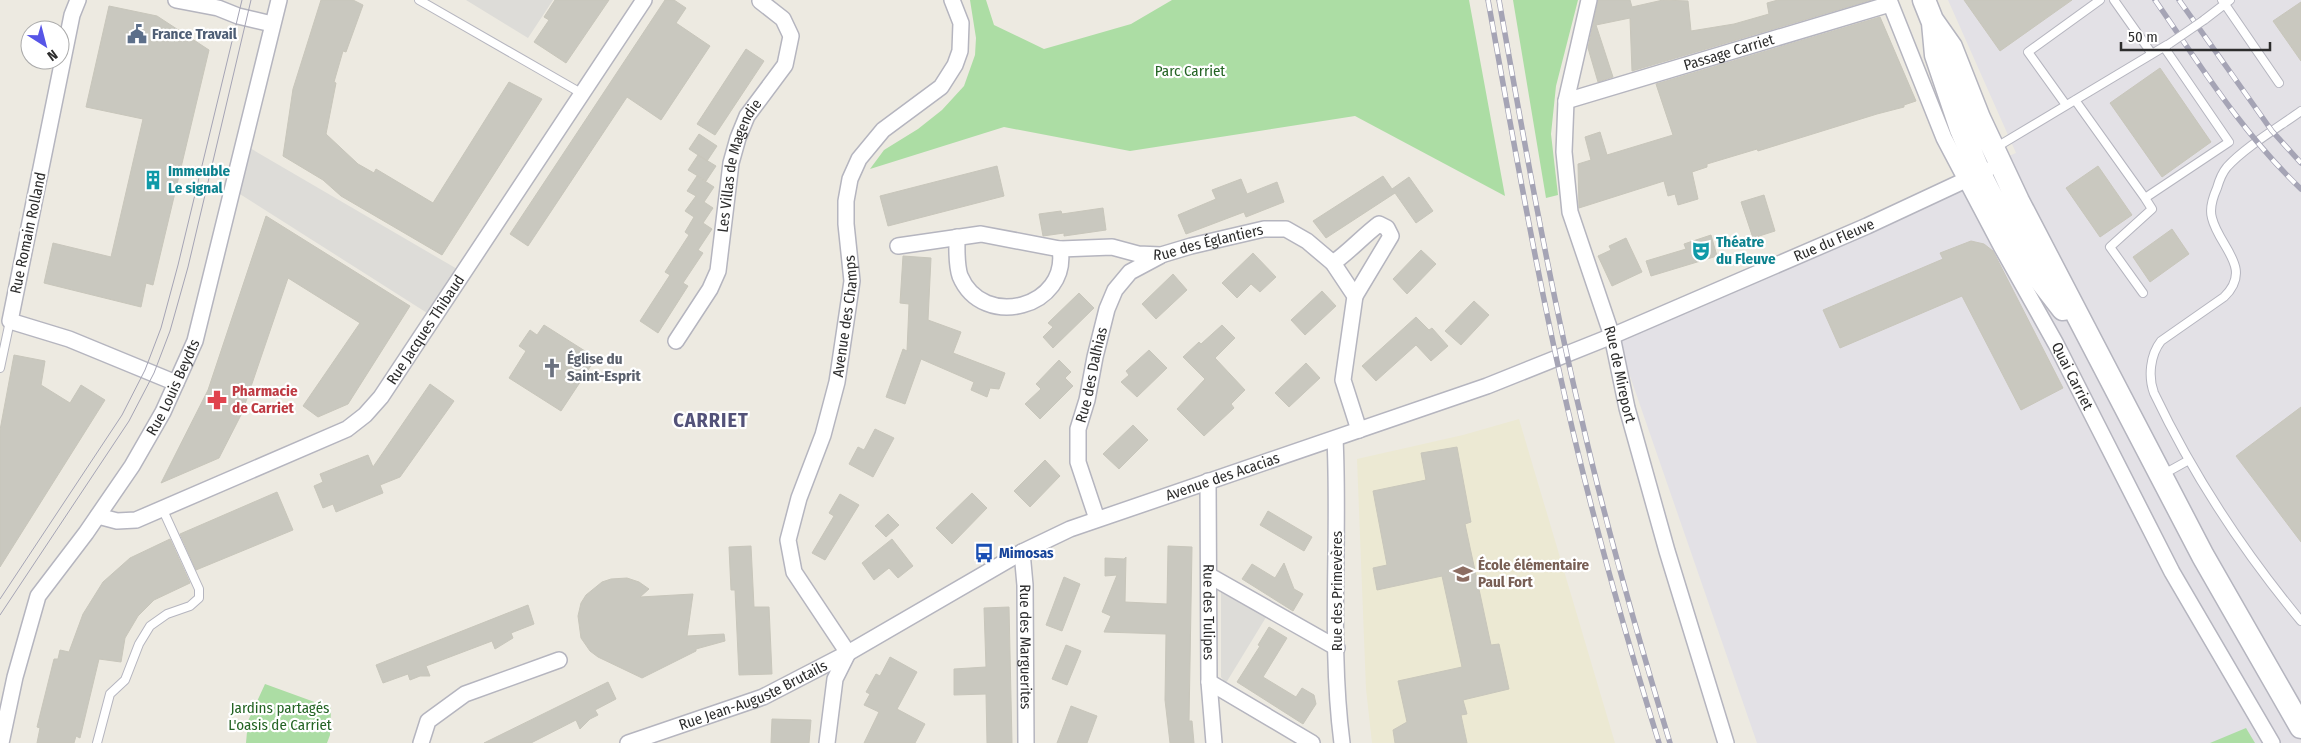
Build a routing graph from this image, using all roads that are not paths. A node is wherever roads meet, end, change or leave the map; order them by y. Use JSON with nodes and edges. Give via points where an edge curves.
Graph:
{"nodes":[{"id":1,"x":78,"y":0,"type":"edge"},
{"id":2,"x":176,"y":0,"type":"edge"},
{"id":3,"x":279,"y":0,"type":"edge"},
{"id":4,"x":419,"y":0,"type":"edge"},
{"id":5,"x":644,"y":0,"type":"edge"},
{"id":6,"x":952,"y":0,"type":"edge"},
{"id":7,"x":1589,"y":0,"type":"edge"},
{"id":8,"x":2100,"y":0,"type":"edge"},
{"id":9,"x":2114,"y":0,"type":"edge"},
{"id":10,"x":761,"y":1,"type":"edge"},
{"id":11,"x":2226,"y":1,"type":"edge"},
{"id":12,"x":1889,"y":2,"type":"edge"},
{"id":13,"x":1928,"y":10,"type":"edge"},
{"id":14,"x":272,"y":24,"type":"junction"},
{"id":15,"x":2167,"y":46,"type":"junction"},
{"id":16,"x":2152,"y":54,"type":"junction"},
{"id":17,"x":2279,"y":83,"type":"dead end"},
{"id":18,"x":581,"y":93,"type":"junction"},
{"id":19,"x":2075,"y":100,"type":"junction"},
{"id":20,"x":1566,"y":101,"type":"junction"},
{"id":21,"x":2066,"y":105,"type":"junction"},
{"id":22,"x":2301,"y":111,"type":"edge"},
{"id":23,"x":1997,"y":157,"type":"junction"},
{"id":24,"x":1973,"y":176,"type":"junction"},
{"id":25,"x":2145,"y":198,"type":"junction"},
{"id":26,"x":957,"y":238,"type":"junction"},
{"id":27,"x":898,"y":246,"type":"dead end"},
{"id":28,"x":1060,"y":249,"type":"junction"},
{"id":29,"x":1162,"y":255,"type":"junction"},
{"id":30,"x":1333,"y":263,"type":"junction"},
{"id":31,"x":2143,"y":293,"type":"dead end"},
{"id":32,"x":1355,"y":296,"type":"junction"},
{"id":33,"x":10,"y":321,"type":"junction"},
{"id":34,"x":1612,"y":336,"type":"junction"},
{"id":35,"x":676,"y":341,"type":"dead end"},
{"id":36,"x":2096,"y":351,"type":"junction"},
{"id":37,"x":0,"y":368,"type":"edge"},
{"id":38,"x":176,"y":383,"type":"junction"},
{"id":39,"x":1360,"y":430,"type":"junction"},
{"id":40,"x":1335,"y":439,"type":"junction"},
{"id":41,"x":2189,"y":460,"type":"junction"},
{"id":42,"x":2161,"y":475,"type":"junction"},
{"id":43,"x":1208,"y":481,"type":"junction"},
{"id":44,"x":162,"y":508,"type":"junction"},
{"id":45,"x":98,"y":516,"type":"junction"},
{"id":46,"x":1097,"y":519,"type":"junction"},
{"id":47,"x":1022,"y":552,"type":"junction"},
{"id":48,"x":1210,"y":576,"type":"junction"},
{"id":49,"x":2301,"y":621,"type":"edge"},
{"id":50,"x":1337,"y":648,"type":"junction"},
{"id":51,"x":848,"y":653,"type":"junction"},
{"id":52,"x":560,"y":660,"type":"dead end"},
{"id":53,"x":1209,"y":682,"type":"junction"},
{"id":54,"x":2301,"y":728,"type":"edge"},
{"id":55,"x":1,"y":743,"type":"edge"},
{"id":56,"x":98,"y":743,"type":"edge"},
{"id":57,"x":421,"y":743,"type":"edge"},
{"id":58,"x":628,"y":743,"type":"edge"},
{"id":59,"x":827,"y":743,"type":"edge"},
{"id":60,"x":1026,"y":743,"type":"edge"},
{"id":61,"x":1214,"y":743,"type":"edge"},
{"id":62,"x":1312,"y":743,"type":"edge"},
{"id":63,"x":1342,"y":743,"type":"edge"},
{"id":64,"x":1726,"y":743,"type":"edge"},
{"id":65,"x":2272,"y":743,"type":"edge"}],
"edges":[{"from":1,"to":33,"type":"street","name":"Rue Romain Rolland","via":[[72,15]]},
{"from":2,"to":14,"type":"street"},
{"from":3,"to":14,"type":"street","name":"Rue Louis Beydts"},
{"from":4,"to":18,"type":"lane"},
{"from":5,"to":18,"type":"street","name":"Rue Jacques Thibaud"},
{"from":6,"to":51,"type":"street","name":"Avenue des Champs","via":[[961,23],[956,64],[940,87],[877,136],[859,159],[850,179],[846,224],[852,281],[836,382],[823,434],[799,498],[788,540],[794,572]]},
{"from":7,"to":20,"type":"street","name":"Rue de Mireport"},
{"from":8,"to":21,"type":"lane","via":[[2028,52]]},
{"from":9,"to":16,"type":"lane"},
{"from":10,"to":35,"type":"street","name":"Les Villas de Magendie","via":[[783,18],[791,36],[785,65],[747,116],[738,138],[718,271]]},
{"from":11,"to":15,"type":"lane","bridge":true},
{"from":11,"to":17,"type":"lane"},
{"from":12,"to":20,"type":"street","name":"Passage Carriet"},
{"from":12,"to":24,"type":"street","name":"Quai Carriet","via":[[1944,138]]},
{"from":13,"to":23,"type":"main road","name":"Quai Carriet","via":[[1950,47]]},
{"from":13,"to":24,"type":"main road","name":"Quai Carriet","via":[[1936,55]]},
{"from":14,"to":38,"type":"street","name":"Rue Louis Beydts","via":[[195,341]]},
{"from":15,"to":16,"type":"lane"},
{"from":15,"to":25,"type":"lane","via":[[2229,142]]},
{"from":16,"to":19,"type":"lane"},
{"from":18,"to":44,"type":"street","name":"Rue Jacques Thibaud","via":[[435,318],[365,415],[348,429]]},
{"from":19,"to":21,"type":"lane"},
{"from":19,"to":25,"type":"lane"},
{"from":20,"to":34,"type":"street","name":"Rue de Mireport","via":[[1564,152],[1570,212]]},
{"from":21,"to":23,"type":"lane"},
{"from":22,"to":41,"type":"lane","via":[[2227,167],[2218,185],[2211,209],[2212,218],[2234,262],[2236,273],[2232,289],[2156,347],[2150,382]]},
{"from":23,"to":24,"type":"street","name":"Rue du Fleuve"},
{"from":23,"to":36,"type":"main road","name":"Quai Carriet"},
{"from":24,"to":34,"type":"street","name":"Rue du Fleuve","via":[[1867,226]]},
{"from":24,"to":36,"type":"main road","name":"Quai Carriet","via":[[2022,256]]},
{"from":24,"to":65,"type":"street","name":"Quai Carriet","via":[[2001,246],[2056,344],[2172,572]]},
{"from":25,"to":31,"type":"lane","via":[[2152,209],[2110,247]]},
{"from":26,"to":27,"type":"street","name":"Rue des Églantiers"},
{"from":26,"to":28,"type":"street","name":"Rue des Églantiers","via":[[992,235]]},
{"from":26,"to":28,"type":"street","via":[[960,274],[966,286],[978,299],[996,306],[1022,305],[1042,295],[1058,277],[1062,262]]},
{"from":28,"to":29,"type":"street","name":"Rue des Églantiers","via":[[1112,247],[1138,254]]},
{"from":29,"to":30,"type":"street","name":"Rue des Églantiers","via":[[1256,231],[1286,229],[1307,241]]},
{"from":29,"to":46,"type":"street","name":"Rue des Dalhias","via":[[1130,272],[1115,290],[1107,309],[1078,429],[1078,462]]},
{"from":30,"to":32,"type":"street","name":"Rue des Églantiers"},
{"from":30,"to":32,"type":"street","via":[[1379,224],[1387,228],[1391,236]]},
{"from":32,"to":39,"type":"street","via":[[1343,380]]},
{"from":33,"to":37,"type":"lane"},
{"from":33,"to":38,"type":"street","via":[[69,339]]},
{"from":34,"to":39,"type":"street","name":"Avenue des Acacias","via":[[1487,386]]},
{"from":34,"to":64,"type":"street","name":"Rue de Mireport","via":[[1625,400]]},
{"from":36,"to":42,"type":"main road","name":"Quai Carriet"},
{"from":38,"to":45,"type":"street","name":"Rue Louis Beydts","via":[[132,466]]},
{"from":39,"to":40,"type":"street","name":"Avenue des Acacias"},
{"from":40,"to":43,"type":"street","name":"Avenue des Acacias"},
{"from":40,"to":50,"type":"street","name":"Rue des Primevères"},
{"from":41,"to":42,"type":"lane"},
{"from":41,"to":49,"type":"lane","via":[[2221,514]]},
{"from":42,"to":54,"type":"main road","name":"Quai Carriet"},
{"from":43,"to":46,"type":"street","name":"Avenue des Acacias"},
{"from":43,"to":48,"type":"street","name":"Rue des Tulipes"},
{"from":44,"to":45,"type":"street","name":"Rue Jacques Thibaud","via":[[136,520]]},
{"from":44,"to":56,"type":"lane","via":[[199,589],[199,598],[150,626],[125,680],[110,694]]},
{"from":45,"to":55,"type":"street","name":"Rue Louis Beydts","via":[[38,596],[15,677]]},
{"from":46,"to":47,"type":"street","name":"Avenue des Acacias"},
{"from":47,"to":51,"type":"street","name":"Avenue des Acacias"},
{"from":47,"to":60,"type":"street","name":"Rue des Marguerites"},
{"from":48,"to":50,"type":"street"},
{"from":48,"to":53,"type":"street","name":"Rue des Tulipes"},
{"from":50,"to":63,"type":"street","name":"Rue des Primevères"},
{"from":51,"to":58,"type":"street","name":"Rue Jean-Auguste Brutails","via":[[763,697]]},
{"from":51,"to":59,"type":"street","via":[[835,679]]},
{"from":52,"to":57,"type":"street","via":[[466,694],[428,720]]},
{"from":53,"to":61,"type":"street","name":"Rue des Tulipes"},
{"from":53,"to":62,"type":"street"}]}
